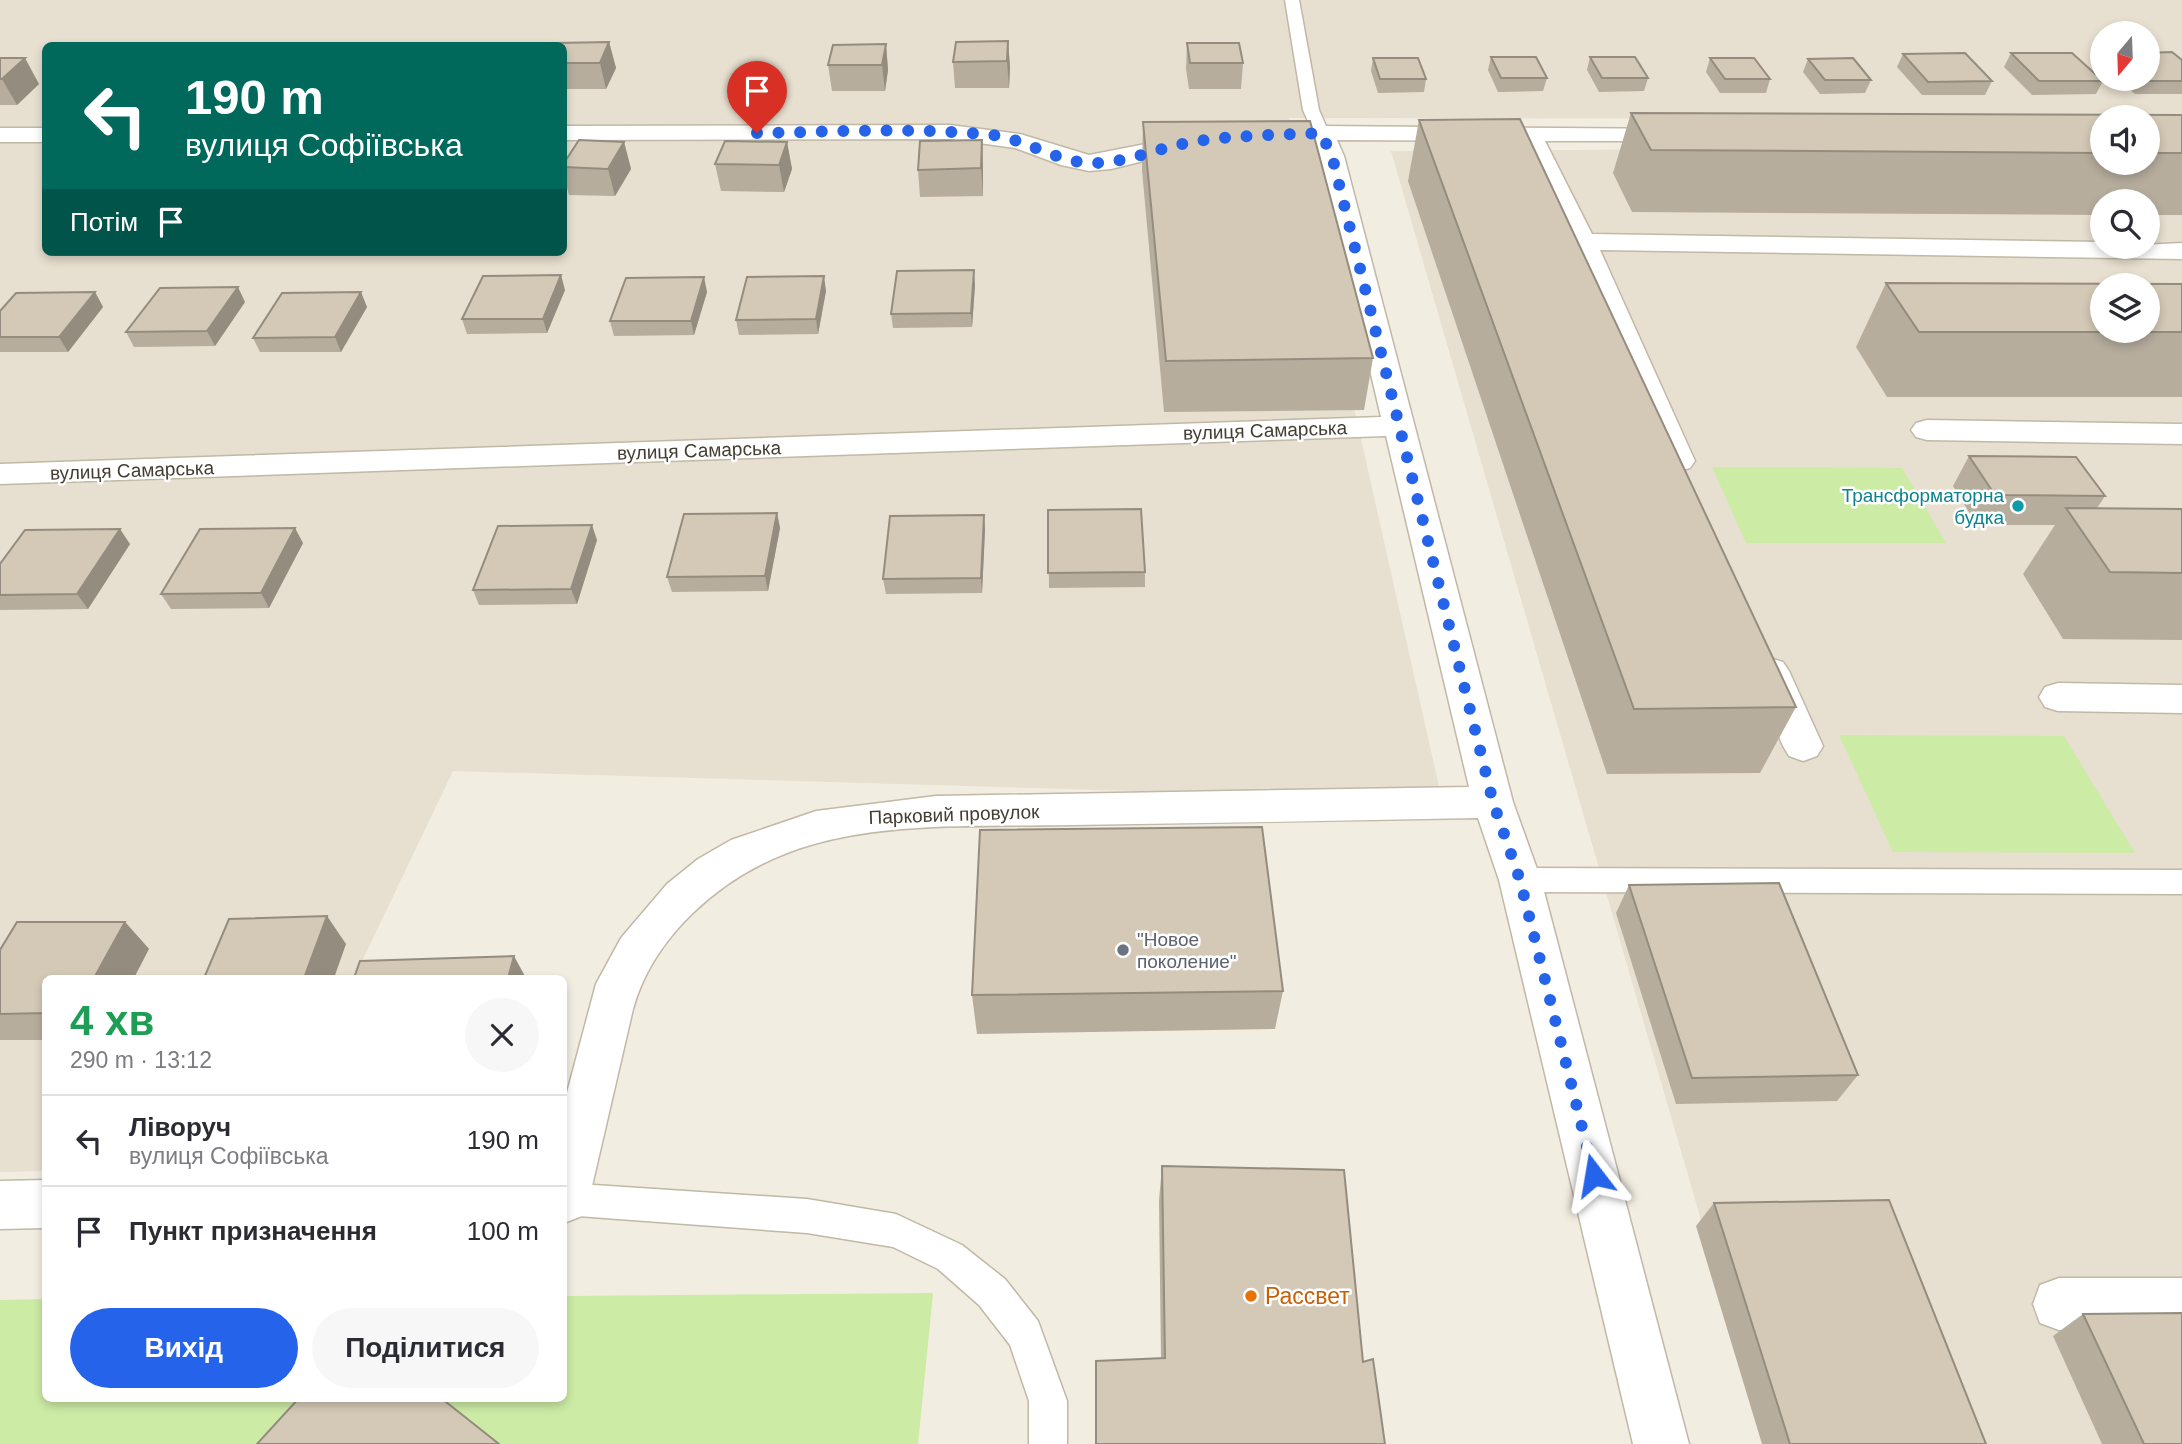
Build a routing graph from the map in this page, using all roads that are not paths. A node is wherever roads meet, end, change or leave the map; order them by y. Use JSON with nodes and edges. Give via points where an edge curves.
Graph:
{"nodes":[{"id":1,"x":1292,"y":0,"type":"edge"},
{"id":2,"x":567,"y":133,"type":"edge"},
{"id":3,"x":1321,"y":133,"type":"junction"},
{"id":4,"x":1529,"y":133,"type":"junction"},
{"id":5,"x":1697,"y":134,"type":"edge"},
{"id":6,"x":0,"y":135,"type":"edge"},
{"id":7,"x":42,"y":135,"type":"edge"},
{"id":8,"x":1239,"y":138,"type":"edge"},
{"id":9,"x":1211,"y":140,"type":"edge"},
{"id":10,"x":1583,"y":242,"type":"junction"},
{"id":11,"x":2182,"y":251,"type":"edge"},
{"id":12,"x":1397,"y":426,"type":"junction"},
{"id":13,"x":1927,"y":430,"type":"dead end"},
{"id":14,"x":2182,"y":434,"type":"edge"},
{"id":15,"x":0,"y":474,"type":"edge"},
{"id":16,"x":1688,"y":481,"type":"edge"},
{"id":17,"x":1759,"y":645,"type":"edge"},
{"id":18,"x":2058,"y":697,"type":"dead end"},
{"id":19,"x":2182,"y":699,"type":"edge"},
{"id":20,"x":1803,"y":746,"type":"dead end"},
{"id":21,"x":1493,"y":802,"type":"junction"},
{"id":22,"x":1520,"y":880,"type":"junction"},
{"id":23,"x":2182,"y":882,"type":"edge"},
{"id":24,"x":567,"y":1187,"type":"edge"},
{"id":25,"x":567,"y":1199,"type":"edge"},
{"id":26,"x":42,"y":1204,"type":"edge"},
{"id":27,"x":0,"y":1205,"type":"edge"},
{"id":28,"x":2059,"y":1304,"type":"dead end"},
{"id":29,"x":2182,"y":1304,"type":"edge"},
{"id":30,"x":1048,"y":1444,"type":"edge"},
{"id":31,"x":1661,"y":1444,"type":"edge"}],
"edges":[{"from":1,"to":3,"type":"lane","via":[[1311,110]]},
{"from":2,"to":9,"type":"street","via":[[950,132],[1007,138],[1089,163]]},
{"from":3,"to":4,"type":"street"},
{"from":3,"to":8,"type":"street"},
{"from":3,"to":12,"type":"street","via":[[1332,156]]},
{"from":4,"to":5,"type":"street"},
{"from":4,"to":10,"type":"street"},
{"from":6,"to":7,"type":"street"},
{"from":10,"to":11,"type":"street"},
{"from":10,"to":16,"type":"street"},
{"from":12,"to":15,"type":"street","name":"вулиця Самарська"},
{"from":12,"to":21,"type":"street"},
{"from":13,"to":14,"type":"street"},
{"from":17,"to":20,"type":"street"},
{"from":18,"to":19,"type":"street"},
{"from":21,"to":22,"type":"street"},
{"from":21,"to":24,"type":"street","name":"Парковий провулок","via":[[936,812],[858,819],[787,835],[742,852],[704,876],[666,913],[615,992]]},
{"from":22,"to":23,"type":"lane"},
{"from":22,"to":31,"type":"street"},
{"from":25,"to":30,"type":"lane","via":[[807,1216],[896,1231],[950,1257],[992,1292],[1026,1334],[1048,1401]]},
{"from":26,"to":27,"type":"street"},
{"from":28,"to":29,"type":"street"}]}
